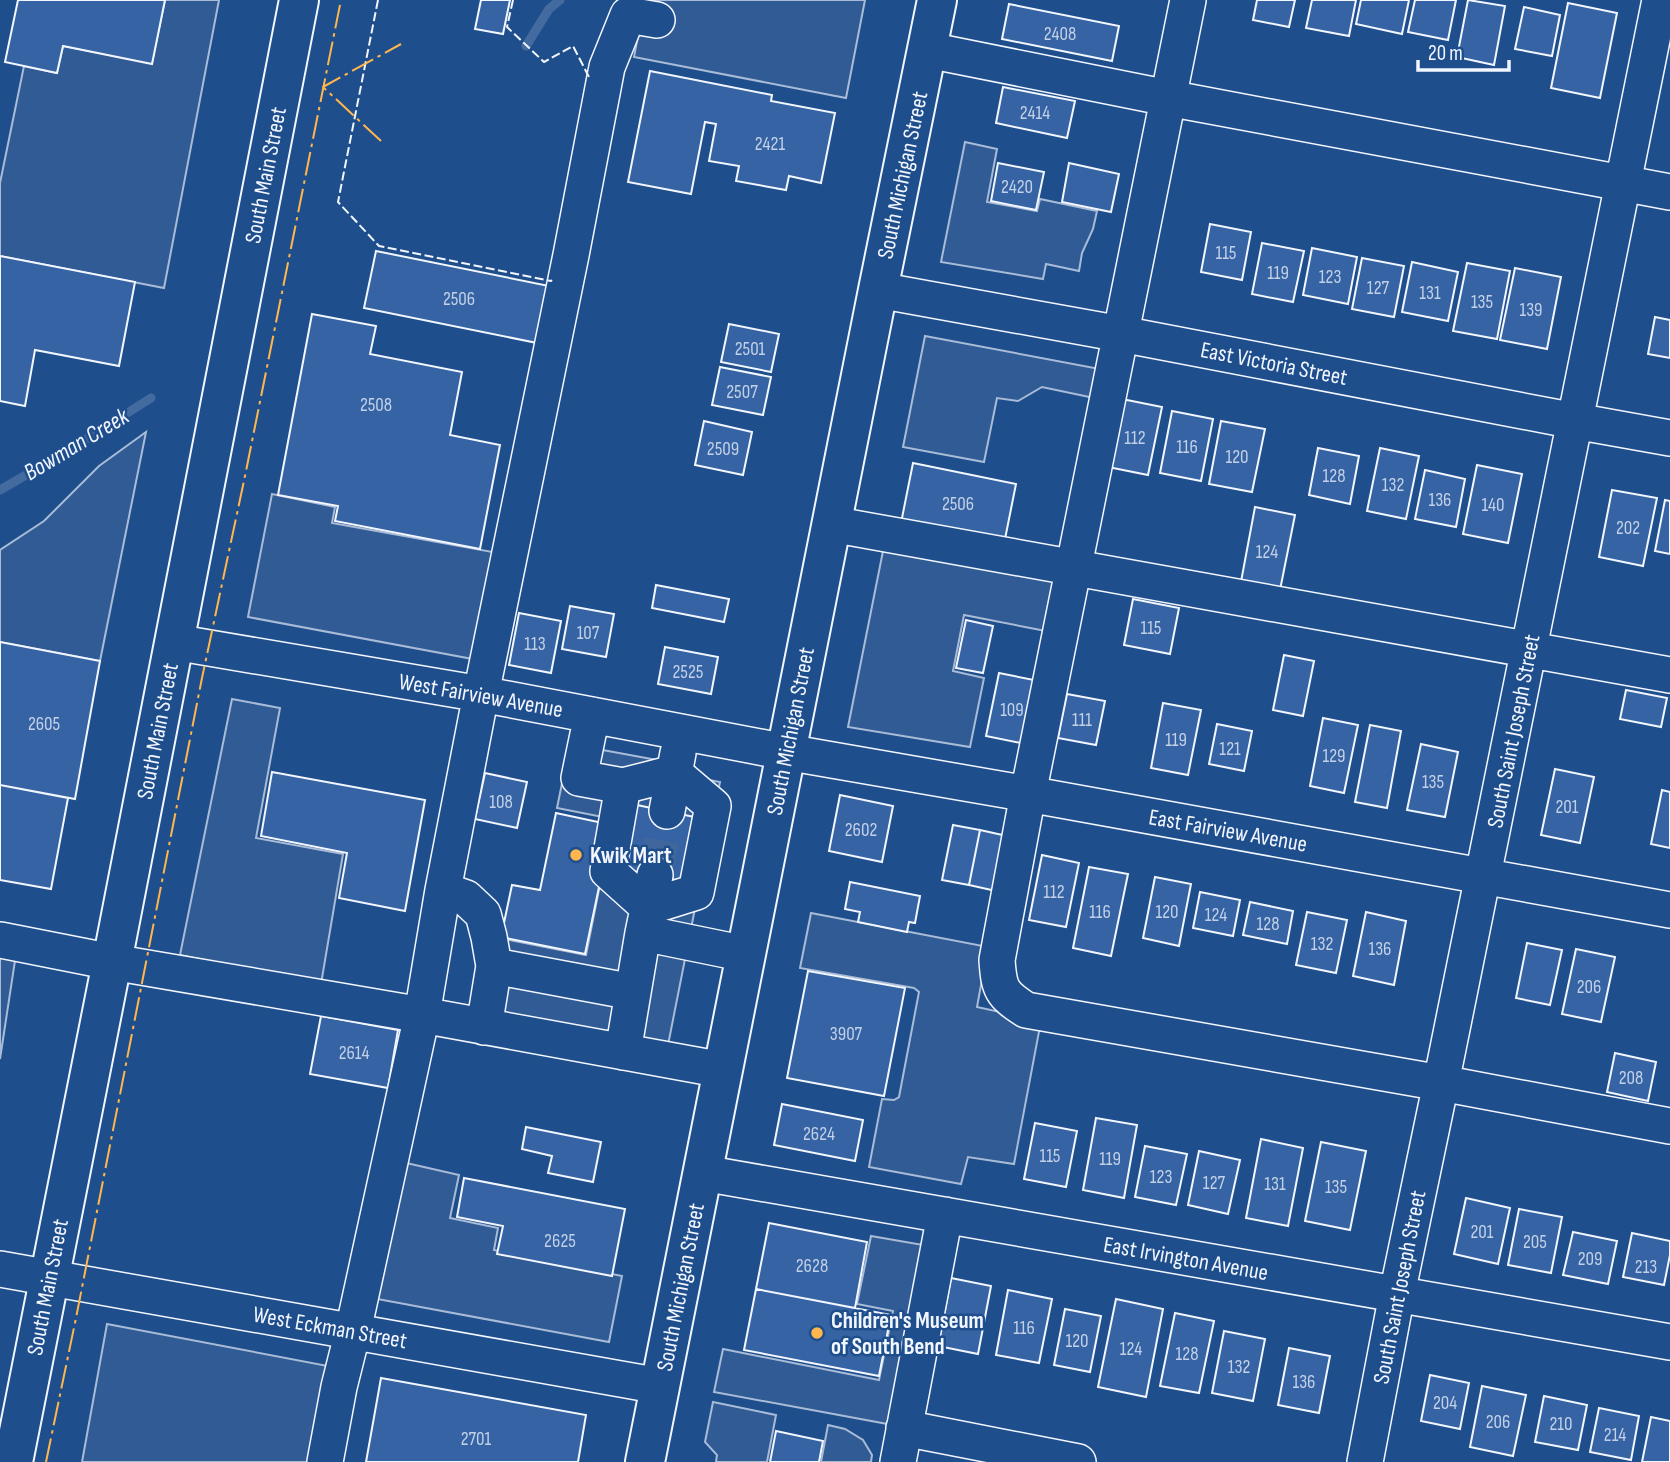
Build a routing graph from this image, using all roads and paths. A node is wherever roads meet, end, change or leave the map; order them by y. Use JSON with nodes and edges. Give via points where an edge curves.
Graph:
{"nodes":[{"id":1,"x":299,"y":0,"type":"edge"},
{"id":2,"x":937,"y":0,"type":"edge"},
{"id":3,"x":1188,"y":0,"type":"edge"},
{"id":4,"x":1661,"y":0,"type":"edge"},
{"id":5,"x":657,"y":20,"type":"dead end"},
{"id":6,"x":928,"y":50,"type":"junction"},
{"id":7,"x":1168,"y":97,"type":"junction"},
{"id":8,"x":1624,"y":183,"type":"junction"},
{"id":9,"x":1670,"y":192,"type":"edge"},
{"id":10,"x":878,"y":290,"type":"junction"},
{"id":11,"x":1121,"y":334,"type":"junction"},
{"id":12,"x":1576,"y":421,"type":"junction"},
{"id":13,"x":1670,"y":438,"type":"edge"},
{"id":14,"x":831,"y":524,"type":"junction"},
{"id":15,"x":1075,"y":567,"type":"junction"},
{"id":16,"x":174,"y":642,"type":"junction"},
{"id":17,"x":1529,"y":650,"type":"junction"},
{"id":18,"x":1670,"y":676,"type":"edge"},
{"id":19,"x":481,"y":694,"type":"junction"},
{"id":20,"x":592,"y":715,"type":"junction"},
{"id":21,"x":682,"y":731,"type":"junction"},
{"id":22,"x":786,"y":752,"type":"junction"},
{"id":23,"x":674,"y":773,"type":"junction"},
{"id":24,"x":624,"y":786,"type":"junction"},
{"id":25,"x":1028,"y":794,"type":"junction"},
{"id":26,"x":667,"y":811,"type":"tunnel mouth"},
{"id":27,"x":1483,"y":876,"type":"junction"},
{"id":28,"x":443,"y":890,"type":"junction"},
{"id":29,"x":649,"y":905,"type":"junction"},
{"id":30,"x":1670,"y":910,"type":"edge"},
{"id":31,"x":0,"y":940,"type":"edge"},
{"id":32,"x":746,"y":954,"type":"junction"},
{"id":33,"x":112,"y":962,"type":"junction"},
{"id":34,"x":494,"y":966,"type":"junction"},
{"id":35,"x":633,"y":992,"type":"junction"},
{"id":36,"x":422,"y":1015,"type":"junction"},
{"id":37,"x":484,"y":1027,"type":"junction"},
{"id":38,"x":623,"y":1052,"type":"junction"},
{"id":39,"x":723,"y":1070,"type":"junction"},
{"id":40,"x":1441,"y":1083,"type":"junction"},
{"id":41,"x":1670,"y":1126,"type":"edge"},
{"id":42,"x":703,"y":1173,"type":"junction"},
{"id":43,"x":945,"y":1215,"type":"junction"},
{"id":44,"x":0,"y":1269,"type":"edge"},
{"id":45,"x":49,"y":1277,"type":"junction"},
{"id":46,"x":1397,"y":1294,"type":"junction"},
{"id":47,"x":353,"y":1331,"type":"junction"},
{"id":48,"x":1670,"y":1342,"type":"edge"},
{"id":49,"x":660,"y":1386,"type":"junction"},
{"id":50,"x":904,"y":1428,"type":"junction"},
{"id":51,"x":13,"y":1462,"type":"edge"},
{"id":52,"x":325,"y":1462,"type":"edge"},
{"id":53,"x":645,"y":1462,"type":"edge"},
{"id":54,"x":898,"y":1462,"type":"edge"},
{"id":55,"x":1078,"y":1462,"type":"edge"},
{"id":56,"x":1364,"y":1462,"type":"edge"}],
"edges":[{"from":1,"to":16,"type":"main road","name":"South Main Street"},
{"from":2,"to":6,"type":"main road","name":"South Michigan Street"},
{"from":3,"to":7,"type":"street"},
{"from":4,"to":8,"type":"street","name":"South Saint Joseph Street"},
{"from":5,"to":19,"type":"street","via":[[628,15],[607,67]]},
{"from":6,"to":7,"type":"street"},
{"from":6,"to":10,"type":"main road","name":"South Michigan Street"},
{"from":7,"to":8,"type":"street"},
{"from":7,"to":11,"type":"street"},
{"from":8,"to":9,"type":"street"},
{"from":8,"to":12,"type":"street","name":"South Saint Joseph Street"},
{"from":10,"to":11,"type":"street","name":"East Victoria Street"},
{"from":10,"to":14,"type":"main road","name":"South Michigan Street"},
{"from":11,"to":12,"type":"street","name":"East Victoria Street"},
{"from":11,"to":15,"type":"street"},
{"from":12,"to":13,"type":"street","name":"East Victoria Street"},
{"from":12,"to":17,"type":"street","name":"South Saint Joseph Street"},
{"from":14,"to":15,"type":"street"},
{"from":14,"to":22,"type":"main road","name":"South Michigan Street"},
{"from":15,"to":17,"type":"street"},
{"from":15,"to":25,"type":"street"},
{"from":16,"to":19,"type":"street","name":"West Fairview Avenue"},
{"from":16,"to":33,"type":"main road","name":"South Main Street"},
{"from":17,"to":18,"type":"street"},
{"from":17,"to":27,"type":"street","name":"South Saint Joseph Street"},
{"from":19,"to":20,"type":"street","name":"West Fairview Avenue"},
{"from":19,"to":28,"type":"street"},
{"from":20,"to":21,"type":"street","name":"West Fairview Avenue"},
{"from":20,"to":24,"type":"street","via":[[579,778]]},
{"from":21,"to":22,"type":"street","name":"West Fairview Avenue"},
{"from":21,"to":23,"type":"street"},
{"from":22,"to":25,"type":"street","name":"East Fairview Avenue"},
{"from":22,"to":32,"type":"main road","name":"South Michigan Street"},
{"from":23,"to":24,"type":"street"},
{"from":23,"to":26,"type":"street"},
{"from":23,"to":29,"type":"street","via":[[713,806],[695,892]]},
{"from":24,"to":29,"type":"street","via":[[608,871]]},
{"from":25,"to":27,"type":"street","name":"East Fairview Avenue"},
{"from":25,"to":40,"type":"street","via":[[997,960],[998,983],[1008,999],[1026,1010]]},
{"from":27,"to":30,"type":"street","name":"East Fairview Avenue"},
{"from":27,"to":40,"type":"street","name":"South Saint Joseph Street"},
{"from":28,"to":34,"type":"street","via":[[466,898],[483,914]]},
{"from":28,"to":36,"type":"street"},
{"from":29,"to":32,"type":"street"},
{"from":29,"to":35,"type":"street"},
{"from":31,"to":33,"type":"street"},
{"from":32,"to":39,"type":"main road","name":"South Michigan Street"},
{"from":33,"to":36,"type":"street"},
{"from":33,"to":45,"type":"main road","name":"South Main Street"},
{"from":34,"to":35,"type":"street"},
{"from":34,"to":37,"type":"street"},
{"from":35,"to":38,"type":"street"},
{"from":36,"to":37,"type":"street"},
{"from":36,"to":47,"type":"street"},
{"from":37,"to":38,"type":"street"},
{"from":38,"to":39,"type":"street"},
{"from":39,"to":42,"type":"main road","name":"South Michigan Street"},
{"from":40,"to":41,"type":"street"},
{"from":40,"to":46,"type":"street","name":"South Saint Joseph Street"},
{"from":42,"to":43,"type":"street","name":"East Irvington Avenue"},
{"from":42,"to":49,"type":"main road","name":"South Michigan Street"},
{"from":43,"to":46,"type":"street","name":"East Irvington Avenue"},
{"from":43,"to":50,"type":"street"},
{"from":44,"to":45,"type":"street","name":"West Eckman Street"},
{"from":45,"to":47,"type":"street","name":"West Eckman Street"},
{"from":45,"to":51,"type":"main road","name":"South Main Street"},
{"from":46,"to":48,"type":"street","name":"East Irvington Avenue"},
{"from":46,"to":56,"type":"street","name":"South Saint Joseph Street"},
{"from":47,"to":49,"type":"street","name":"West Eckman Street"},
{"from":47,"to":52,"type":"street"},
{"from":49,"to":53,"type":"main road","name":"South Michigan Street"},
{"from":50,"to":54,"type":"street"},
{"from":50,"to":55,"type":"street"}]}
